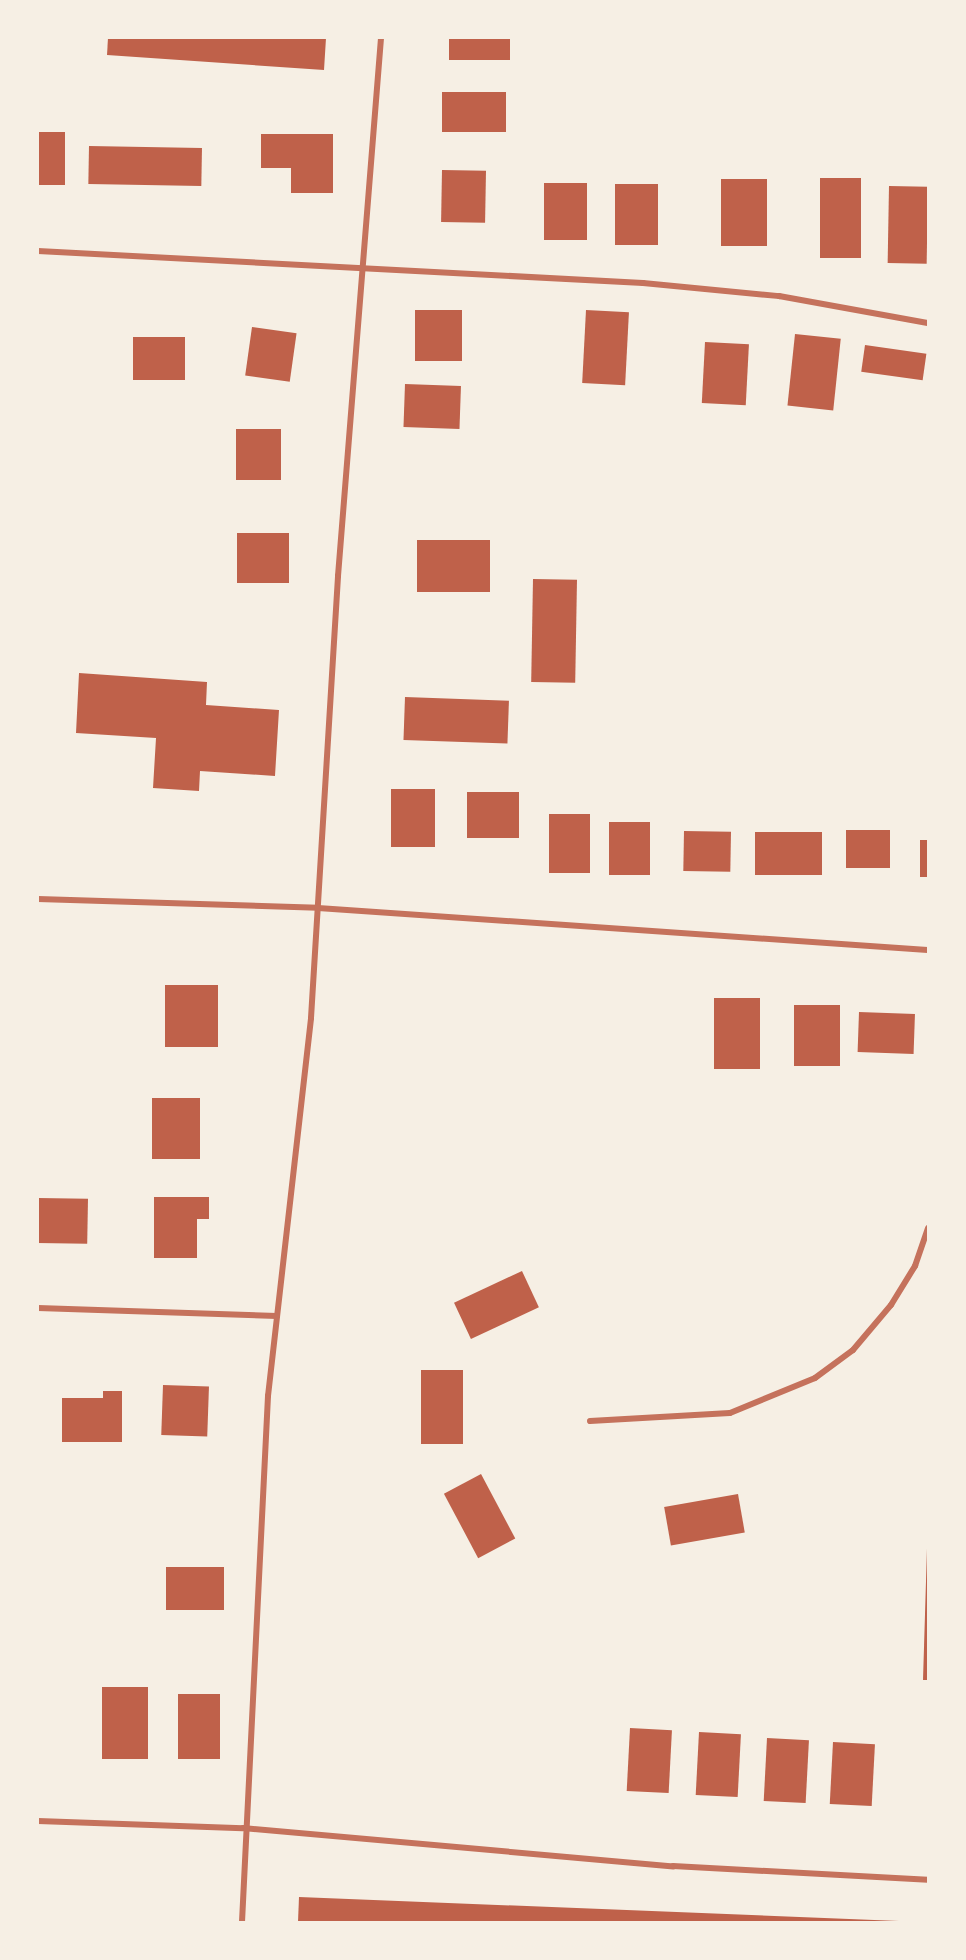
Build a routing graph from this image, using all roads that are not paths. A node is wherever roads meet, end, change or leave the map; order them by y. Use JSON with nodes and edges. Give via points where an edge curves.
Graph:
{"nodes":[{"id":1,"x":381,"y":38,"type":"edge"},
{"id":2,"x":38,"y":251,"type":"edge"},
{"id":3,"x":363,"y":268,"type":"junction"},
{"id":4,"x":928,"y":322,"type":"edge"},
{"id":5,"x":38,"y":899,"type":"edge"},
{"id":6,"x":318,"y":908,"type":"junction"},
{"id":7,"x":928,"y":950,"type":"edge"},
{"id":8,"x":928,"y":1228,"type":"edge"},
{"id":9,"x":38,"y":1308,"type":"edge"},
{"id":10,"x":277,"y":1316,"type":"junction"},
{"id":11,"x":590,"y":1421,"type":"dead end"},
{"id":12,"x":38,"y":1821,"type":"edge"},
{"id":13,"x":243,"y":1828,"type":"junction"},
{"id":14,"x":928,"y":1880,"type":"edge"},
{"id":15,"x":242,"y":1923,"type":"edge"}],
"edges":[{"from":1,"to":3,"type":"street"},
{"from":2,"to":3,"type":"street"},
{"from":3,"to":4,"type":"street","via":[[756,294]]},
{"from":3,"to":6,"type":"street"},
{"from":5,"to":6,"type":"street"},
{"from":6,"to":7,"type":"street"},
{"from":6,"to":10,"type":"street"},
{"from":8,"to":11,"type":"street","via":[[915,1266],[891,1305],[853,1350],[815,1378],[730,1413]]},
{"from":9,"to":10,"type":"street"},
{"from":10,"to":13,"type":"street"},
{"from":12,"to":13,"type":"street"},
{"from":13,"to":14,"type":"street","via":[[673,1866]]},
{"from":13,"to":15,"type":"street"}]}
